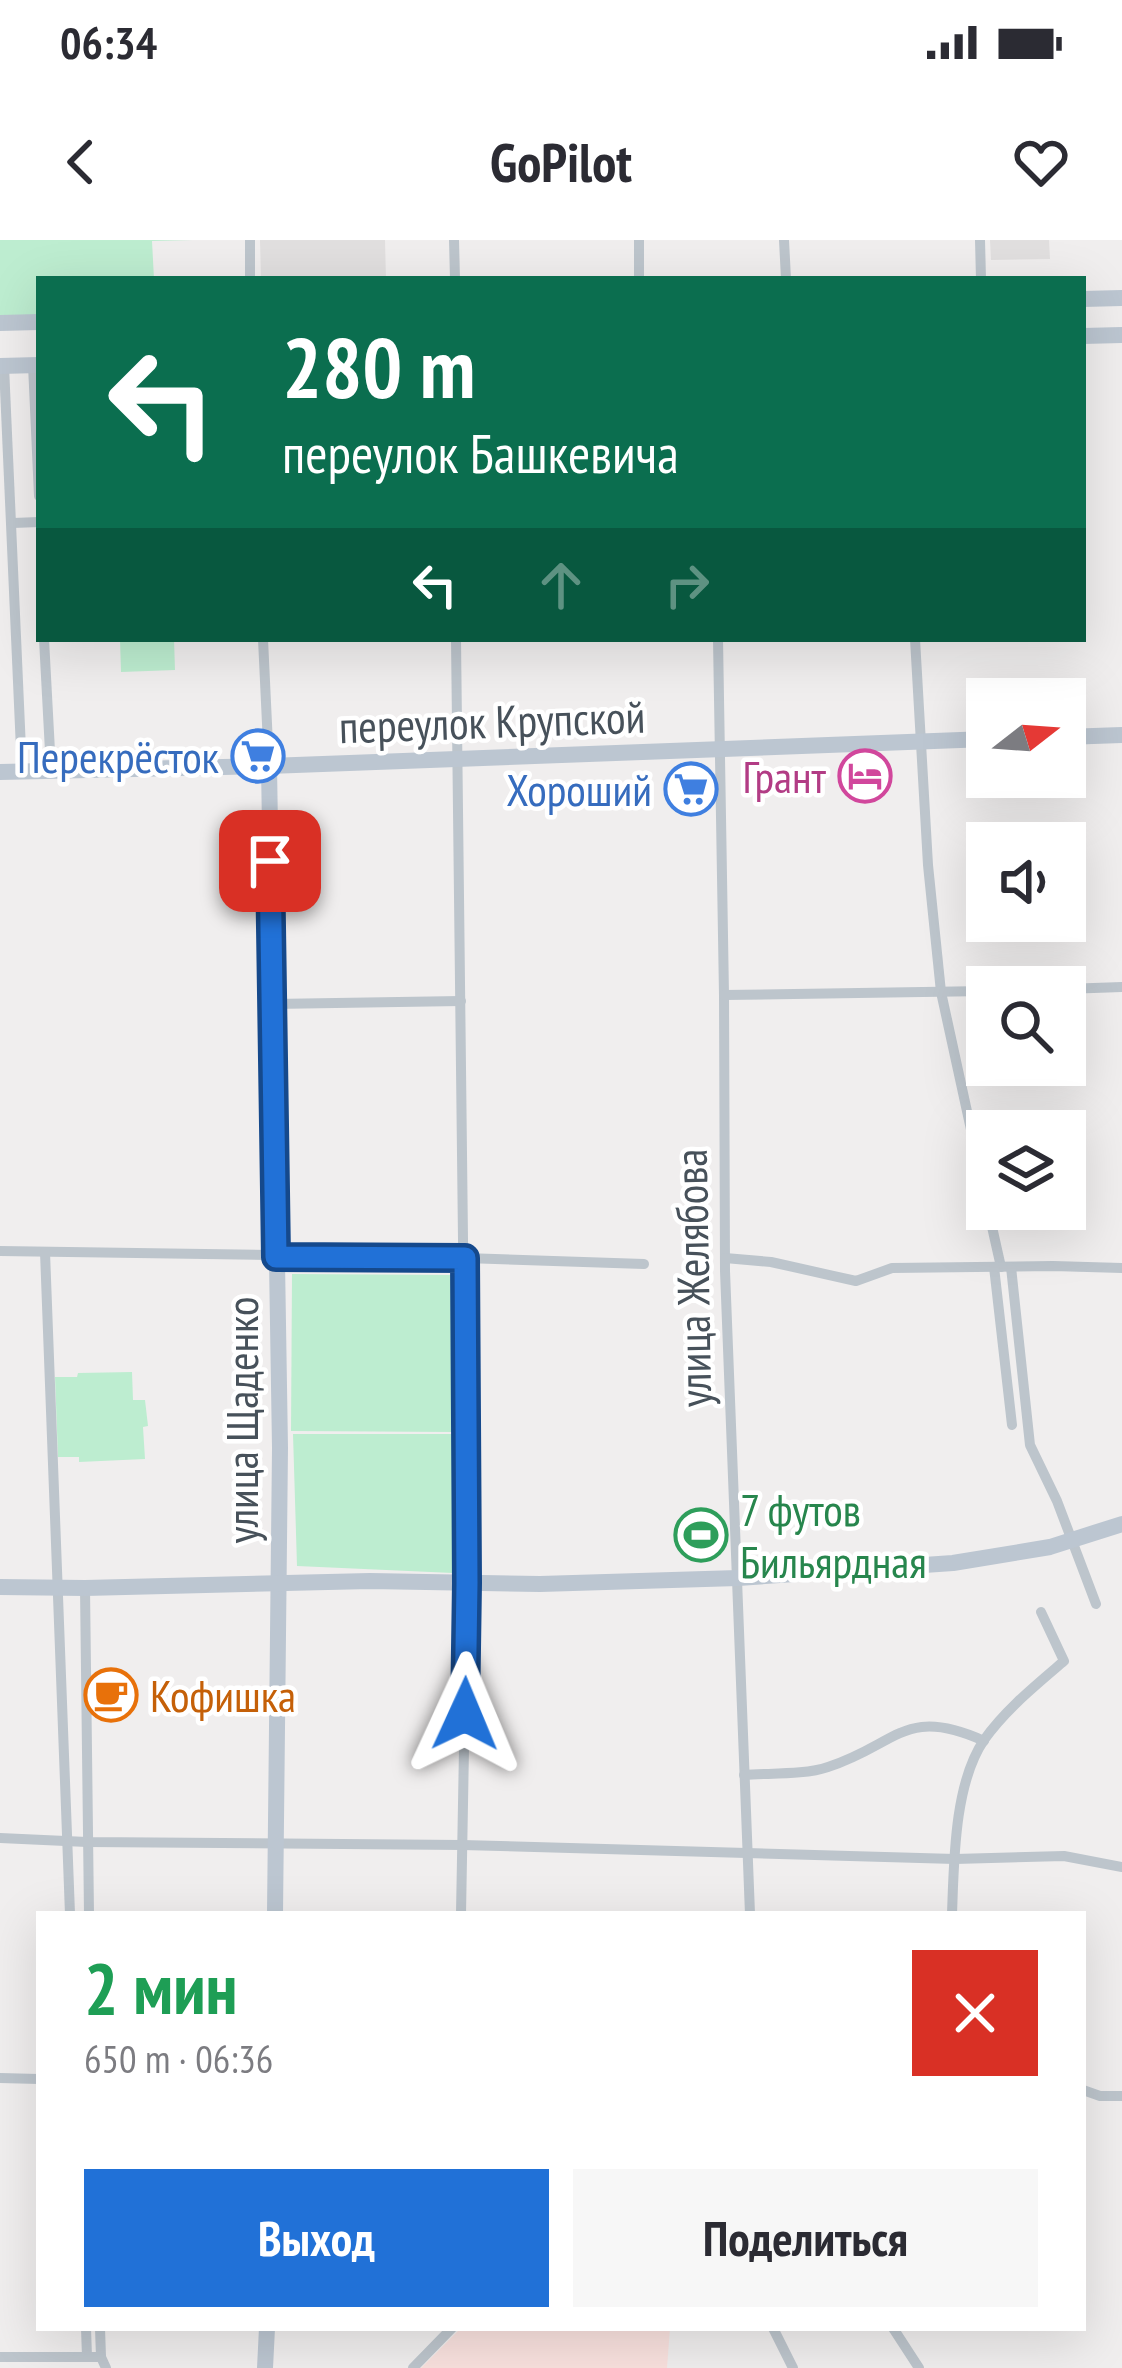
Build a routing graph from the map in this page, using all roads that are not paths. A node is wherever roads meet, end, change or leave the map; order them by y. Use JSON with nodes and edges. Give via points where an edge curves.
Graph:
{"nodes":[{"id":1,"x":250,"y":240,"type":"edge"},
{"id":2,"x":454,"y":240,"type":"edge"},
{"id":3,"x":639,"y":240,"type":"edge"},
{"id":4,"x":784,"y":240,"type":"edge"},
{"id":5,"x":980,"y":240,"type":"edge"},
{"id":6,"x":250,"y":276,"type":"edge"},
{"id":7,"x":455,"y":276,"type":"edge"},
{"id":8,"x":639,"y":276,"type":"edge"},
{"id":9,"x":786,"y":276,"type":"edge"},
{"id":10,"x":981,"y":276,"type":"edge"},
{"id":11,"x":1122,"y":298,"type":"edge"},
{"id":12,"x":1086,"y":299,"type":"edge"},
{"id":13,"x":36,"y":322,"type":"edge"},
{"id":14,"x":0,"y":323,"type":"edge"},
{"id":15,"x":1122,"y":335,"type":"edge"},
{"id":16,"x":1086,"y":336,"type":"edge"},
{"id":17,"x":36,"y":365,"type":"edge"},
{"id":18,"x":2,"y":366,"type":"edge"},
{"id":19,"x":36,"y":522,"type":"edge"},
{"id":20,"x":13,"y":523,"type":"junction"},
{"id":21,"x":44,"y":642,"type":"edge"},
{"id":22,"x":263,"y":642,"type":"edge"},
{"id":23,"x":456,"y":642,"type":"edge"},
{"id":24,"x":718,"y":642,"type":"edge"},
{"id":25,"x":915,"y":642,"type":"edge"},
{"id":26,"x":1122,"y":735,"type":"edge"},
{"id":27,"x":1086,"y":736,"type":"edge"},
{"id":28,"x":966,"y":740,"type":"edge"},
{"id":29,"x":919,"y":742,"type":"junction"},
{"id":30,"x":720,"y":748,"type":"junction"},
{"id":31,"x":459,"y":757,"type":"junction"},
{"id":32,"x":268,"y":766,"type":"junction"},
{"id":33,"x":51,"y":770,"type":"junction"},
{"id":34,"x":0,"y":772,"type":"edge"},
{"id":35,"x":22,"y":772,"type":"junction"},
{"id":36,"x":1122,"y":988,"type":"edge"},
{"id":37,"x":1086,"y":989,"type":"edge"},
{"id":38,"x":966,"y":991,"type":"edge"},
{"id":39,"x":941,"y":992,"type":"junction"},
{"id":40,"x":724,"y":995,"type":"junction"},
{"id":41,"x":461,"y":1001,"type":"junction"},
{"id":42,"x":273,"y":1004,"type":"junction"},
{"id":43,"x":967,"y":1110,"type":"edge"},
{"id":44,"x":994,"y":1230,"type":"edge"},
{"id":45,"x":0,"y":1251,"type":"edge"},
{"id":46,"x":45,"y":1252,"type":"junction"},
{"id":47,"x":276,"y":1257,"type":"junction"},
{"id":48,"x":465,"y":1258,"type":"junction"},
{"id":49,"x":724,"y":1258,"type":"junction"},
{"id":50,"x":644,"y":1264,"type":"dead end"},
{"id":51,"x":1002,"y":1267,"type":"junction"},
{"id":52,"x":1122,"y":1268,"type":"edge"},
{"id":53,"x":1012,"y":1425,"type":"dead end"},
{"id":54,"x":1122,"y":1525,"type":"edge"},
{"id":55,"x":1072,"y":1541,"type":"junction"},
{"id":56,"x":738,"y":1578,"type":"junction"},
{"id":57,"x":277,"y":1581,"type":"junction"},
{"id":58,"x":467,"y":1583,"type":"junction"},
{"id":59,"x":0,"y":1587,"type":"edge"},
{"id":60,"x":58,"y":1588,"type":"junction"},
{"id":61,"x":85,"y":1588,"type":"junction"},
{"id":62,"x":1096,"y":1604,"type":"dead end"},
{"id":63,"x":1041,"y":1612,"type":"dead end"},
{"id":64,"x":984,"y":1741,"type":"junction"},
{"id":65,"x":744,"y":1775,"type":"junction"},
{"id":66,"x":0,"y":1838,"type":"edge"},
{"id":67,"x":68,"y":1841,"type":"junction"},
{"id":68,"x":88,"y":1842,"type":"junction"},
{"id":69,"x":276,"y":1845,"type":"junction"},
{"id":70,"x":463,"y":1846,"type":"junction"},
{"id":71,"x":747,"y":1852,"type":"junction"},
{"id":72,"x":955,"y":1859,"type":"junction"},
{"id":73,"x":1122,"y":1867,"type":"edge"},
{"id":74,"x":70,"y":1911,"type":"edge"},
{"id":75,"x":89,"y":1911,"type":"edge"},
{"id":76,"x":275,"y":1911,"type":"edge"},
{"id":77,"x":461,"y":1911,"type":"edge"},
{"id":78,"x":750,"y":1911,"type":"edge"},
{"id":79,"x":952,"y":1911,"type":"edge"},
{"id":80,"x":0,"y":2078,"type":"edge"},
{"id":81,"x":36,"y":2079,"type":"edge"},
{"id":82,"x":1086,"y":2091,"type":"edge"},
{"id":83,"x":1122,"y":2096,"type":"edge"},
{"id":84,"x":86,"y":2331,"type":"edge"},
{"id":85,"x":100,"y":2331,"type":"edge"},
{"id":86,"x":267,"y":2331,"type":"edge"},
{"id":87,"x":449,"y":2331,"type":"edge"},
{"id":88,"x":774,"y":2331,"type":"edge"},
{"id":89,"x":895,"y":2331,"type":"edge"},
{"id":90,"x":0,"y":2357,"type":"edge"},
{"id":91,"x":87,"y":2357,"type":"junction"},
{"id":92,"x":104,"y":2362,"type":"edge"},
{"id":93,"x":265,"y":2368,"type":"edge"},
{"id":94,"x":413,"y":2368,"type":"edge"},
{"id":95,"x":793,"y":2368,"type":"edge"},
{"id":96,"x":919,"y":2368,"type":"edge"}],
"edges":[{"from":1,"to":6,"type":"street"},
{"from":2,"to":7,"type":"street"},
{"from":3,"to":8,"type":"street"},
{"from":4,"to":9,"type":"street"},
{"from":5,"to":10,"type":"street"},
{"from":11,"to":12,"type":"street"},
{"from":13,"to":14,"type":"street"},
{"from":15,"to":16,"type":"street"},
{"from":17,"to":18,"type":"street"},
{"from":18,"to":20,"type":"street"},
{"from":19,"to":20,"type":"street"},
{"from":20,"to":35,"type":"street"},
{"from":21,"to":33,"type":"street"},
{"from":22,"to":32,"type":"street","name":"улица Щаденко"},
{"from":23,"to":31,"type":"street"},
{"from":24,"to":30,"type":"street","name":"улица Желябова"},
{"from":25,"to":29,"type":"street"},
{"from":26,"to":27,"type":"street"},
{"from":28,"to":29,"type":"street","name":"переулок Крупской"},
{"from":29,"to":30,"type":"street","name":"переулок Крупской"},
{"from":29,"to":39,"type":"street"},
{"from":30,"to":31,"type":"street","name":"переулок Крупской"},
{"from":30,"to":40,"type":"street","name":"улица Желябова"},
{"from":31,"to":32,"type":"street","name":"переулок Крупской"},
{"from":31,"to":41,"type":"street"},
{"from":32,"to":33,"type":"street","name":"переулок Крупской"},
{"from":32,"to":42,"type":"street","name":"улица Щаденко"},
{"from":33,"to":35,"type":"street","name":"переулок Крупской"},
{"from":34,"to":35,"type":"street","name":"переулок Крупской"},
{"from":36,"to":37,"type":"street"},
{"from":38,"to":39,"type":"street"},
{"from":39,"to":40,"type":"street"},
{"from":39,"to":43,"type":"street"},
{"from":40,"to":49,"type":"street","name":"улица Желябова"},
{"from":41,"to":42,"type":"street"},
{"from":41,"to":48,"type":"street"},
{"from":42,"to":47,"type":"street","name":"улица Щаденко"},
{"from":44,"to":51,"type":"street"},
{"from":45,"to":46,"type":"street"},
{"from":46,"to":47,"type":"street"},
{"from":46,"to":60,"type":"street"},
{"from":47,"to":48,"type":"street"},
{"from":47,"to":57,"type":"street","name":"улица Щаденко"},
{"from":48,"to":50,"type":"street"},
{"from":48,"to":58,"type":"street"},
{"from":49,"to":51,"type":"street","via":[[856,1281],[892,1268]]},
{"from":49,"to":56,"type":"street","name":"улица Желябова"},
{"from":51,"to":52,"type":"street"},
{"from":51,"to":53,"type":"street"},
{"from":51,"to":55,"type":"street","via":[[1030,1445]]},
{"from":54,"to":55,"type":"street"},
{"from":55,"to":56,"type":"street","via":[[953,1564]]},
{"from":55,"to":62,"type":"street"},
{"from":56,"to":58,"type":"street"},
{"from":56,"to":65,"type":"street","name":"улица Желябова"},
{"from":57,"to":58,"type":"street"},
{"from":57,"to":61,"type":"street"},
{"from":57,"to":69,"type":"street","name":"улица Щаденко"},
{"from":58,"to":70,"type":"street"},
{"from":59,"to":60,"type":"street"},
{"from":60,"to":61,"type":"street"},
{"from":60,"to":67,"type":"street"},
{"from":61,"to":68,"type":"street"},
{"from":63,"to":64,"type":"street","via":[[1064,1661]]},
{"from":64,"to":65,"type":"street","via":[[925,1724],[825,1768]]},
{"from":64,"to":72,"type":"street","via":[[969,1774]]},
{"from":65,"to":71,"type":"street","name":"улица Желябова"},
{"from":66,"to":67,"type":"street"},
{"from":67,"to":68,"type":"street"},
{"from":67,"to":74,"type":"street"},
{"from":68,"to":69,"type":"street"},
{"from":68,"to":75,"type":"street"},
{"from":69,"to":70,"type":"street"},
{"from":69,"to":76,"type":"street","name":"улица Щаденко"},
{"from":70,"to":71,"type":"street"},
{"from":70,"to":77,"type":"street"},
{"from":71,"to":72,"type":"street"},
{"from":71,"to":78,"type":"street","name":"улица Желябова"},
{"from":72,"to":73,"type":"street","via":[[1064,1856]]},
{"from":72,"to":79,"type":"street"},
{"from":80,"to":81,"type":"street"},
{"from":82,"to":83,"type":"street"},
{"from":84,"to":91,"type":"street"},
{"from":85,"to":92,"type":"street"},
{"from":86,"to":93,"type":"street"},
{"from":87,"to":94,"type":"street"},
{"from":88,"to":95,"type":"street"},
{"from":89,"to":96,"type":"street"},
{"from":90,"to":91,"type":"street"},
{"from":91,"to":92,"type":"street"}]}
